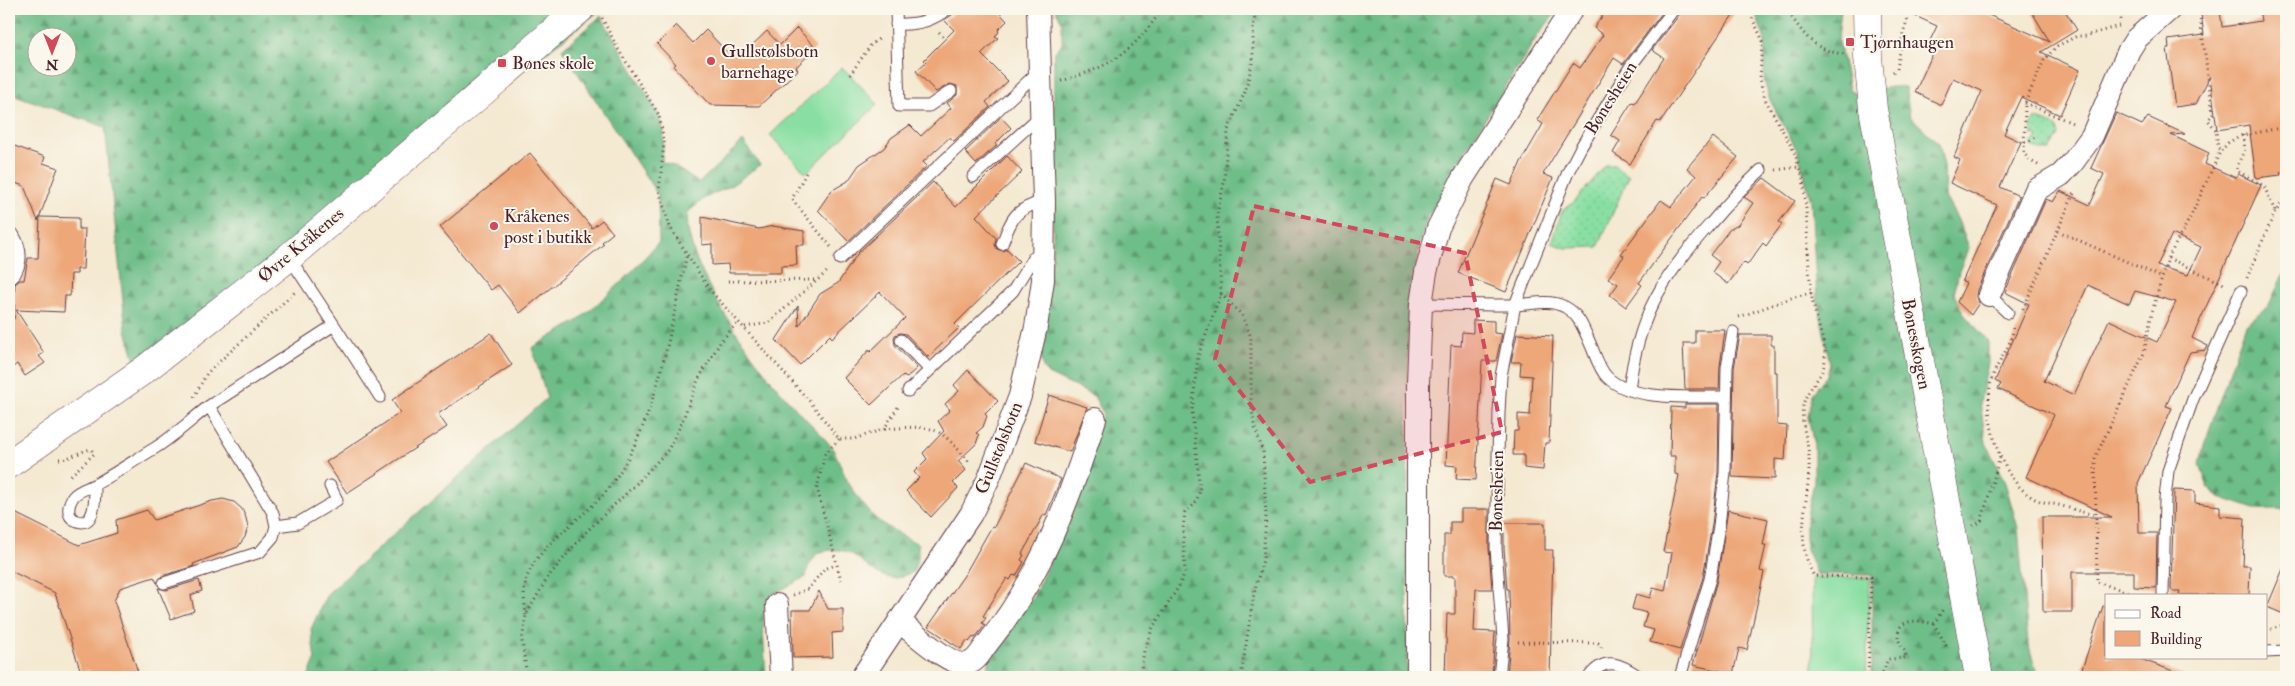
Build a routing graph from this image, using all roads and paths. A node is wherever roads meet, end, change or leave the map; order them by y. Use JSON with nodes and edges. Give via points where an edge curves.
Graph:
{"nodes":[{"id":1,"x":896,"y":9,"type":"edge"},
{"id":2,"x":947,"y":9,"type":"edge"},
{"id":3,"x":1038,"y":9,"type":"edge"},
{"id":4,"x":1162,"y":9,"type":"edge"},
{"id":5,"x":1256,"y":9,"type":"edge"},
{"id":6,"x":1572,"y":9,"type":"edge"},
{"id":7,"x":1674,"y":9,"type":"edge"},
{"id":8,"x":1748,"y":9,"type":"edge"},
{"id":9,"x":1786,"y":9,"type":"edge"},
{"id":10,"x":1867,"y":9,"type":"edge"},
{"id":11,"x":1911,"y":9,"type":"edge"},
{"id":12,"x":2170,"y":9,"type":"edge"},
{"id":13,"x":2199,"y":9,"type":"edge"},
{"id":14,"x":591,"y":12,"type":"edge"},
{"id":15,"x":896,"y":24,"type":"junction"},
{"id":16,"x":2115,"y":27,"type":"dead end"},
{"id":17,"x":1868,"y":68,"type":"junction"},
{"id":18,"x":850,"y":75,"type":"dead end"},
{"id":19,"x":1040,"y":76,"type":"junction"},
{"id":20,"x":950,"y":91,"type":"dead end"},
{"id":21,"x":2025,"y":102,"type":"junction"},
{"id":22,"x":1040,"y":116,"type":"junction"},
{"id":23,"x":2073,"y":123,"type":"dead end"},
{"id":24,"x":2286,"y":127,"type":"edge"},
{"id":25,"x":2036,"y":136,"type":"dead end"},
{"id":26,"x":2242,"y":136,"type":"junction"},
{"id":27,"x":2025,"y":142,"type":"junction"},
{"id":28,"x":2221,"y":150,"type":"junction"},
{"id":29,"x":1799,"y":167,"type":"junction"},
{"id":30,"x":1761,"y":170,"type":"joint"},
{"id":31,"x":806,"y":173,"type":"dead end"},
{"id":32,"x":973,"y":177,"type":"dead end"},
{"id":33,"x":2070,"y":179,"type":"junction"},
{"id":34,"x":2286,"y":196,"type":"edge"},
{"id":35,"x":1044,"y":201,"type":"junction"},
{"id":36,"x":2276,"y":211,"type":"junction"},
{"id":37,"x":2058,"y":231,"type":"junction"},
{"id":38,"x":9,"y":238,"type":"edge"},
{"id":39,"x":1002,"y":244,"type":"dead end"},
{"id":40,"x":687,"y":253,"type":"junction"},
{"id":41,"x":1044,"y":254,"type":"junction"},
{"id":42,"x":289,"y":257,"type":"junction"},
{"id":43,"x":2168,"y":258,"type":"junction"},
{"id":44,"x":840,"y":259,"type":"junction"},
{"id":45,"x":9,"y":274,"type":"edge"},
{"id":46,"x":2161,"y":277,"type":"junction"},
{"id":47,"x":818,"y":280,"type":"junction"},
{"id":48,"x":728,"y":281,"type":"dead end"},
{"id":49,"x":307,"y":282,"type":"junction"},
{"id":50,"x":2241,"y":291,"type":"junction"},
{"id":51,"x":1221,"y":294,"type":"junction"},
{"id":52,"x":1811,"y":294,"type":"junction"},
{"id":53,"x":1989,"y":295,"type":"joint"},
{"id":54,"x":1421,"y":304,"type":"junction"},
{"id":55,"x":1515,"y":305,"type":"junction"},
{"id":56,"x":2008,"y":312,"type":"joint"},
{"id":57,"x":2022,"y":312,"type":"dead end"},
{"id":58,"x":739,"y":320,"type":"junction"},
{"id":59,"x":2018,"y":321,"type":"dead end"},
{"id":60,"x":334,"y":325,"type":"junction"},
{"id":61,"x":745,"y":328,"type":"junction"},
{"id":62,"x":2014,"y":330,"type":"junction"},
{"id":63,"x":1733,"y":332,"type":"joint"},
{"id":64,"x":901,"y":340,"type":"dead end"},
{"id":65,"x":930,"y":370,"type":"junction"},
{"id":66,"x":908,"y":390,"type":"joint"},
{"id":67,"x":1629,"y":390,"type":"junction"},
{"id":68,"x":380,"y":397,"type":"dead end"},
{"id":69,"x":1725,"y":398,"type":"junction"},
{"id":70,"x":209,"y":406,"type":"junction"},
{"id":71,"x":1095,"y":419,"type":"dead end"},
{"id":72,"x":190,"y":421,"type":"junction"},
{"id":73,"x":884,"y":429,"type":"junction"},
{"id":74,"x":839,"y":439,"type":"junction"},
{"id":75,"x":54,"y":455,"type":"dead end"},
{"id":76,"x":2000,"y":456,"type":"junction"},
{"id":77,"x":9,"y":464,"type":"edge"},
{"id":78,"x":978,"y":471,"type":"dead end"},
{"id":79,"x":65,"y":484,"type":"dead end"},
{"id":80,"x":94,"y":485,"type":"dead end"},
{"id":81,"x":330,"y":486,"type":"dead end"},
{"id":82,"x":2096,"y":514,"type":"junction"},
{"id":83,"x":276,"y":526,"type":"junction"},
{"id":84,"x":1964,"y":528,"type":"dead end"},
{"id":85,"x":836,"y":565,"type":"junction"},
{"id":86,"x":841,"y":580,"type":"dead end"},
{"id":87,"x":164,"y":583,"type":"dead end"},
{"id":88,"x":799,"y":593,"type":"dead end"},
{"id":89,"x":2134,"y":594,"type":"edge"},
{"id":90,"x":2163,"y":594,"type":"edge"},
{"id":91,"x":777,"y":605,"type":"dead end"},
{"id":92,"x":526,"y":616,"type":"junction"},
{"id":93,"x":899,"y":621,"type":"junction"},
{"id":94,"x":2286,"y":624,"type":"edge"},
{"id":95,"x":2268,"y":630,"type":"edge"},
{"id":96,"x":1502,"y":642,"type":"junction"},
{"id":97,"x":2286,"y":650,"type":"edge"},
{"id":98,"x":1949,"y":651,"type":"dead end"},
{"id":99,"x":2268,"y":652,"type":"edge"},
{"id":100,"x":1604,"y":665,"type":"junction"},
{"id":101,"x":527,"y":677,"type":"edge"},
{"id":102,"x":781,"y":677,"type":"edge"},
{"id":103,"x":862,"y":677,"type":"edge"},
{"id":104,"x":1140,"y":677,"type":"edge"},
{"id":105,"x":1241,"y":677,"type":"edge"},
{"id":106,"x":1418,"y":677,"type":"edge"},
{"id":107,"x":1499,"y":677,"type":"edge"},
{"id":108,"x":1590,"y":677,"type":"edge"},
{"id":109,"x":1640,"y":677,"type":"edge"},
{"id":110,"x":1680,"y":677,"type":"edge"},
{"id":111,"x":1868,"y":677,"type":"edge"},
{"id":112,"x":1882,"y":677,"type":"edge"},
{"id":113,"x":1979,"y":677,"type":"edge"}],
"edges":[{"from":1,"to":15,"type":"lane"},
{"from":2,"to":15,"type":"lane","via":[[930,20]]},
{"from":3,"to":19,"type":"street","name":"Gullstølsbotn"},
{"from":4,"to":19,"type":"path","via":[[1125,54],[1092,72],[1060,81]]},
{"from":5,"to":51,"type":"path","via":[[1253,60],[1245,92],[1228,130],[1224,183],[1217,214]]},
{"from":6,"to":54,"type":"street","via":[[1450,202],[1430,254]]},
{"from":7,"to":55,"type":"lane","name":"Bønesheien","via":[[1630,67],[1581,147]]},
{"from":8,"to":29,"type":"path","via":[[1762,40],[1760,79],[1765,99],[1794,151]]},
{"from":9,"to":17,"type":"path","via":[[1818,48]]},
{"from":10,"to":17,"type":"main road","name":"Bønesskogen"},
{"from":11,"to":17,"type":"path","via":[[1897,68],[1888,77]]},
{"from":12,"to":33,"type":"street","via":[[2132,45],[2092,136],[2074,162]]},
{"from":13,"to":28,"type":"path","via":[[2213,114],[2208,120],[2216,130]]},
{"from":14,"to":40,"type":"path","via":[[659,115],[664,142],[659,191],[670,227]]},
{"from":14,"to":42,"type":"main road","name":"Øvre Kråkenes"},
{"from":15,"to":18,"type":"path","via":[[870,46]]},
{"from":15,"to":20,"type":"lane","via":[[899,106],[929,106]]},
{"from":16,"to":21,"type":"path","via":[[2077,36],[2046,55]]},
{"from":17,"to":113,"type":"main road","name":"Bønesskogen","via":[[1904,282]]},
{"from":19,"to":22,"type":"street","name":"Gullstølsbotn"},
{"from":19,"to":44,"type":"lane"},
{"from":21,"to":23,"type":"path"},
{"from":21,"to":27,"type":"path"},
{"from":22,"to":32,"type":"lane"},
{"from":22,"to":35,"type":"street","name":"Gullstølsbotn"},
{"from":24,"to":26,"type":"path"},
{"from":25,"to":27,"type":"path"},
{"from":26,"to":28,"type":"path"},
{"from":26,"to":36,"type":"path","via":[[2245,149],[2237,171],[2264,186]]},
{"from":27,"to":33,"type":"path","via":[[2024,153],[2029,160]]},
{"from":28,"to":43,"type":"path"},
{"from":29,"to":30,"type":"path"},
{"from":29,"to":52,"type":"path","via":[[1805,194]]},
{"from":30,"to":67,"type":"lane","via":[[1682,255],[1664,281],[1652,302],[1642,331],[1631,369]]},
{"from":31,"to":44,"type":"path","via":[[792,198]]},
{"from":33,"to":37,"type":"path"},
{"from":33,"to":53,"type":"street","via":[[2036,190]]},
{"from":34,"to":36,"type":"path"},
{"from":35,"to":39,"type":"lane","via":[[1025,206],[1010,221]]},
{"from":35,"to":41,"type":"street","name":"Gullstølsbotn"},
{"from":36,"to":50,"type":"path"},
{"from":37,"to":46,"type":"path"},
{"from":37,"to":57,"type":"path"},
{"from":38,"to":45,"type":"street","via":[[16,254]]},
{"from":40,"to":58,"type":"path","via":[[698,275]]},
{"from":40,"to":92,"type":"path","via":[[654,395],[629,456],[607,490],[541,553],[525,585]]},
{"from":41,"to":65,"type":"lane","via":[[1033,258],[1013,291]]},
{"from":41,"to":93,"type":"street","name":"Gullstølsbotn","via":[[1036,327],[1009,429],[971,514]]},
{"from":42,"to":49,"type":"lane"},
{"from":42,"to":77,"type":"main road","name":"Øvre Kråkenes","via":[[144,370]]},
{"from":43,"to":46,"type":"path"},
{"from":43,"to":50,"type":"path"},
{"from":44,"to":47,"type":"path"},
{"from":46,"to":82,"type":"path","via":[[2144,353],[2095,458]]},
{"from":47,"to":48,"type":"path"},
{"from":47,"to":61,"type":"path","via":[[768,323]]},
{"from":49,"to":60,"type":"lane"},
{"from":49,"to":72,"type":"path","via":[[207,373],[192,402]]},
{"from":50,"to":90,"type":"lane","via":[[2193,399],[2168,471],[2164,499]]},
{"from":51,"to":104,"type":"path","via":[[1198,356],[1192,411],[1200,491],[1195,504],[1185,512],[1185,572],[1153,626],[1144,651]]},
{"from":51,"to":105,"type":"path","via":[[1242,315],[1251,337],[1251,401],[1264,470],[1266,516],[1263,560],[1254,593]]},
{"from":52,"to":63,"type":"path","via":[[1740,316]]},
{"from":52,"to":111,"type":"path","via":[[1825,354],[1824,368],[1806,395],[1802,408],[1809,458],[1803,548],[1814,576],[1871,577]]},
{"from":53,"to":56,"type":"lane"},
{"from":54,"to":55,"type":"lane"},
{"from":54,"to":106,"type":"street"},
{"from":55,"to":67,"type":"lane","via":[[1538,302],[1565,307],[1582,324],[1607,377]]},
{"from":55,"to":96,"type":"lane","name":"Bønesheien","via":[[1505,349],[1499,412],[1496,548]]},
{"from":56,"to":62,"type":"path"},
{"from":58,"to":61,"type":"path"},
{"from":58,"to":92,"type":"path","via":[[721,341],[698,380],[682,424],[668,450],[584,534],[548,577]]},
{"from":59,"to":62,"type":"path"},
{"from":60,"to":68,"type":"lane"},
{"from":60,"to":70,"type":"lane"},
{"from":61,"to":74,"type":"path"},
{"from":62,"to":76,"type":"path","via":[[1992,379],[1989,396],[1992,427]]},
{"from":63,"to":69,"type":"lane"},
{"from":64,"to":65,"type":"lane"},
{"from":65,"to":66,"type":"lane"},
{"from":66,"to":73,"type":"path"},
{"from":67,"to":69,"type":"lane","via":[[1649,395]]},
{"from":69,"to":110,"type":"lane","via":[[1723,494],[1710,579]]},
{"from":70,"to":72,"type":"lane"},
{"from":70,"to":83,"type":"lane","via":[[273,512]]},
{"from":71,"to":93,"type":"street","via":[[1071,490],[1025,589],[996,634],[974,660],[960,664],[944,656]]},
{"from":72,"to":80,"type":"lane","via":[[157,447]]},
{"from":73,"to":74,"type":"path","via":[[854,439]]},
{"from":73,"to":78,"type":"path","via":[[916,427],[940,431]]},
{"from":74,"to":85,"type":"path","via":[[825,454],[817,488]]},
{"from":75,"to":79,"type":"path","via":[[59,460],[85,450],[92,450],[94,454]]},
{"from":76,"to":82,"type":"path","via":[[2007,472],[2032,497],[2086,514]]},
{"from":76,"to":84,"type":"path","via":[[1981,522]]},
{"from":81,"to":83,"type":"lane","via":[[337,500],[298,523]]},
{"from":82,"to":89,"type":"path","via":[[2097,582]]},
{"from":83,"to":87,"type":"lane","via":[[273,538],[260,552]]},
{"from":85,"to":86,"type":"path"},
{"from":85,"to":88,"type":"path","via":[[824,569],[808,589]]},
{"from":91,"to":102,"type":"street"},
{"from":92,"to":101,"type":"path","via":[[522,642]]},
{"from":93,"to":103,"type":"street","name":"Gullstølsbotn"},
{"from":94,"to":95,"type":"path"},
{"from":96,"to":100,"type":"path","via":[[1598,643]]},
{"from":96,"to":107,"type":"lane","name":"Bønesheien"},
{"from":97,"to":99,"type":"lane"},
{"from":98,"to":112,"type":"path","via":[[1934,624],[1908,621],[1900,628],[1898,636],[1906,658],[1888,660]]},
{"from":100,"to":108,"type":"lane","via":[[1594,670]]},
{"from":100,"to":109,"type":"lane","via":[[1619,665]]}]}
